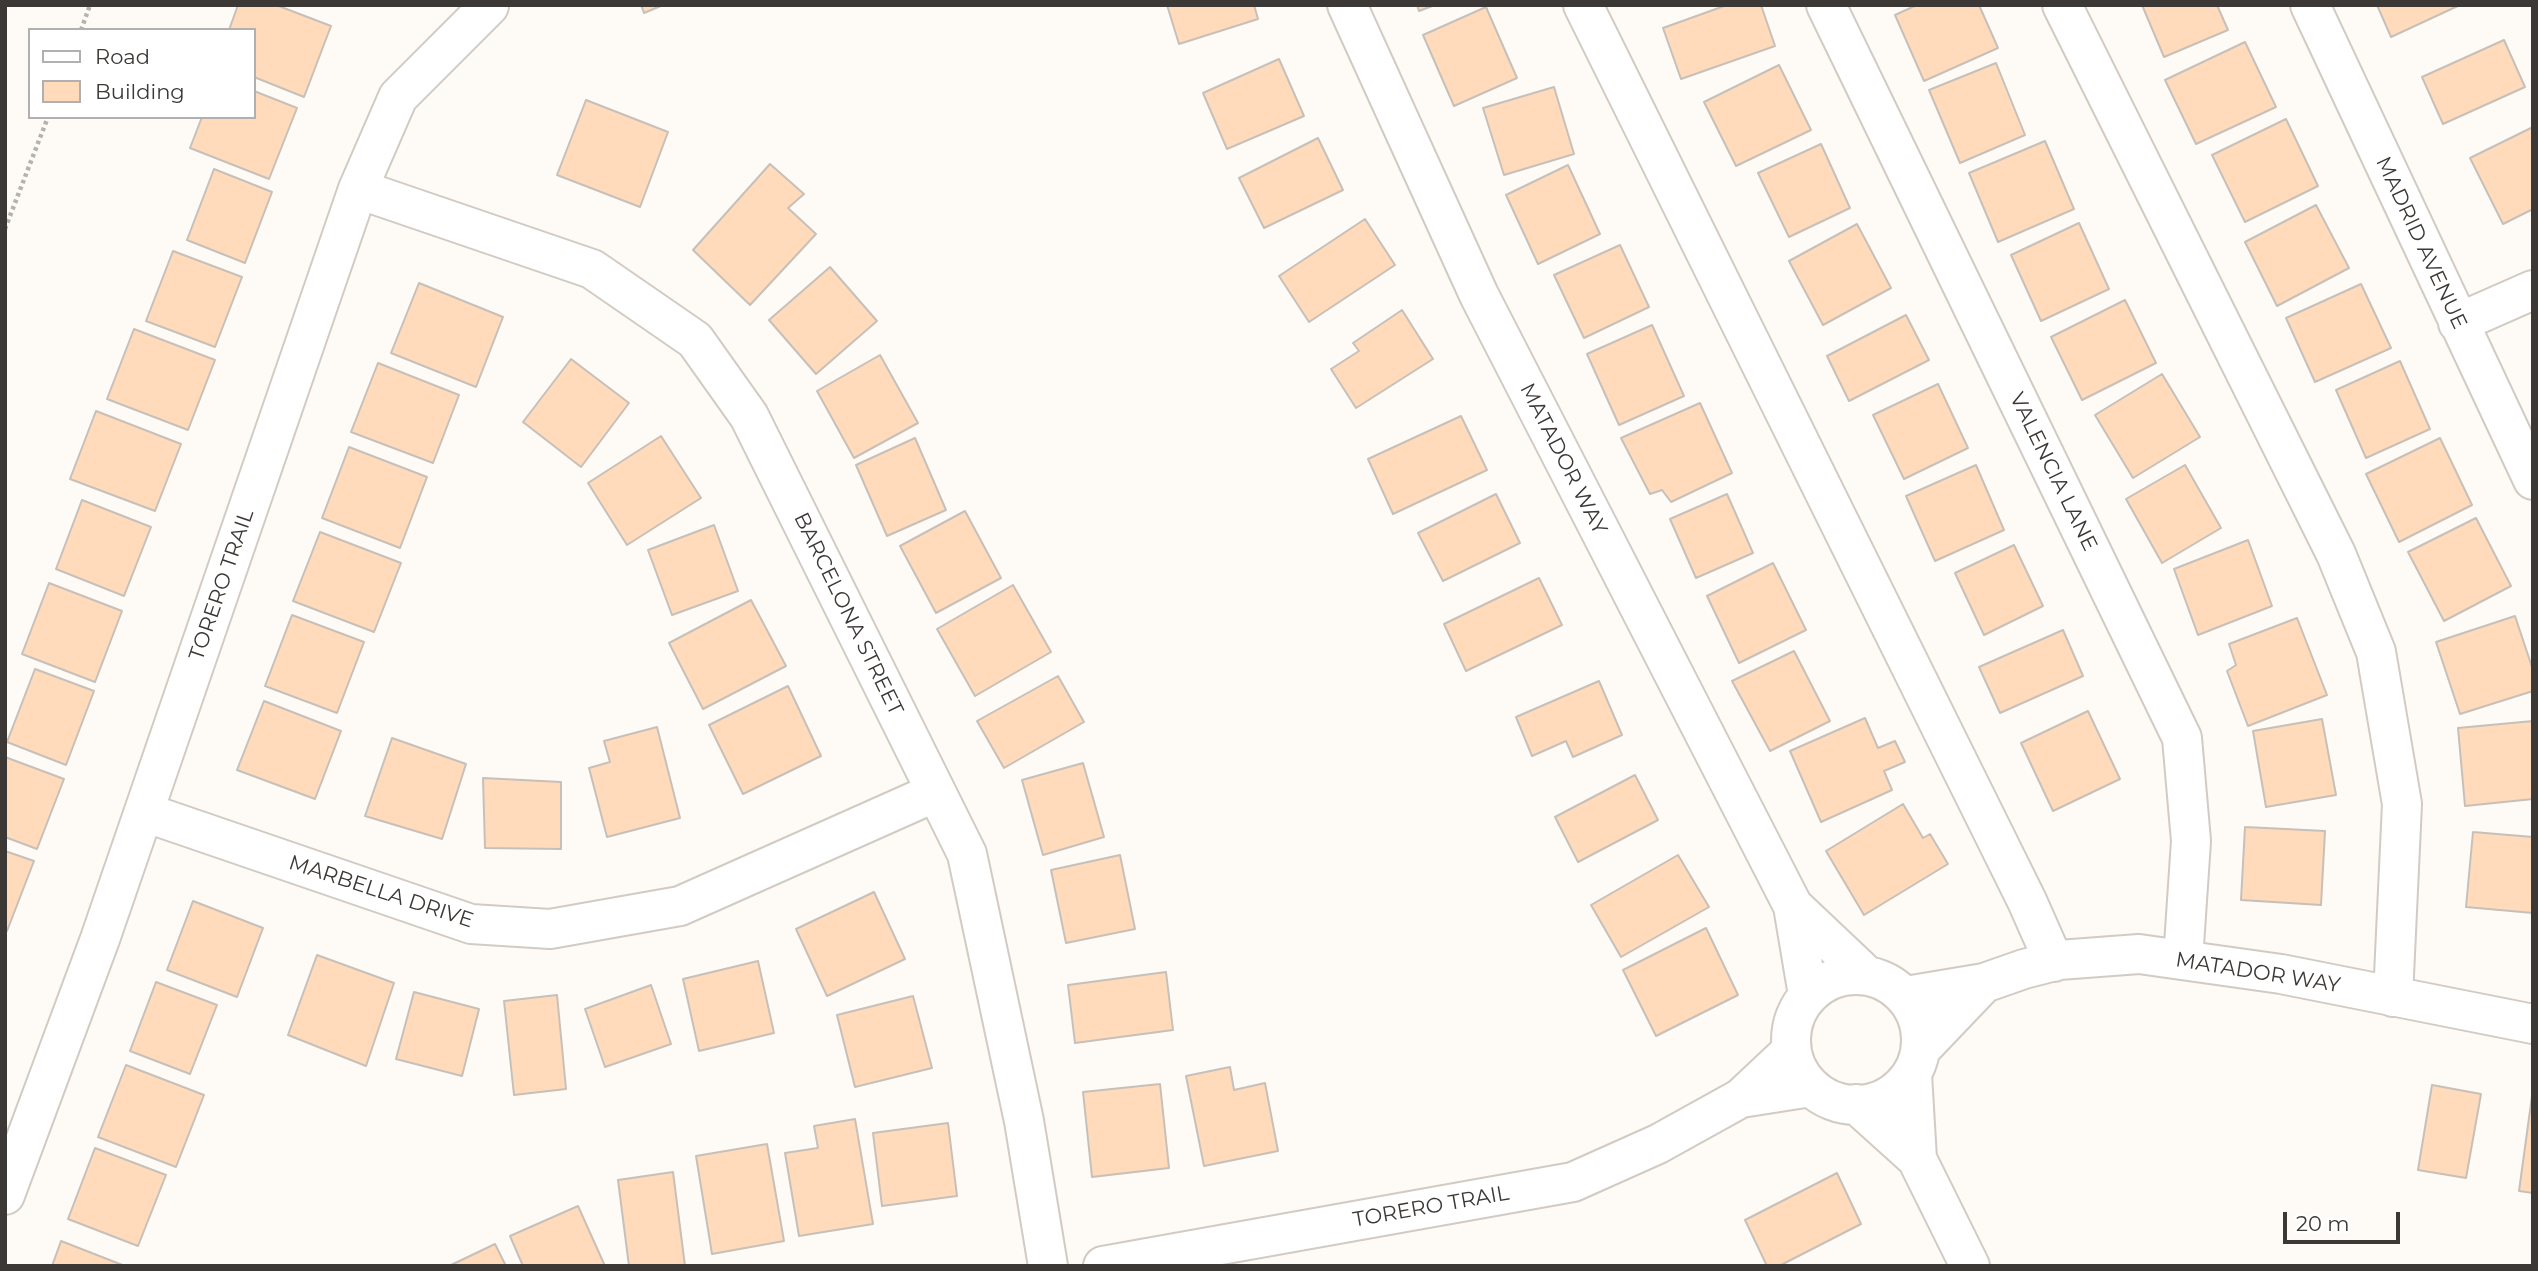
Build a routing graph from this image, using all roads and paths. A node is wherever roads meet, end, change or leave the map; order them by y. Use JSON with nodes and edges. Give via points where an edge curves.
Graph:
{"nodes":[{"id":1,"x":90,"y":5,"type":"edge"},
{"id":2,"x":1347,"y":5,"type":"edge"},
{"id":3,"x":1583,"y":5,"type":"edge"},
{"id":4,"x":1826,"y":5,"type":"edge"},
{"id":5,"x":2062,"y":5,"type":"edge"},
{"id":6,"x":2310,"y":5,"type":"edge"},
{"id":7,"x":489,"y":6,"type":"edge"},
{"id":8,"x":82,"y":28,"type":"edge"},
{"id":9,"x":47,"y":119,"type":"edge"},
{"id":10,"x":358,"y":189,"type":"junction"},
{"id":11,"x":5,"y":229,"type":"edge"},
{"id":12,"x":2533,"y":290,"type":"edge"},
{"id":13,"x":2458,"y":323,"type":"junction"},
{"id":14,"x":2533,"y":480,"type":"edge"},
{"id":15,"x":936,"y":792,"type":"junction"},
{"id":16,"x":144,"y":812,"type":"junction"},
{"id":17,"x":1793,"y":906,"type":"junction"},
{"id":18,"x":2183,"y":960,"type":"junction"},
{"id":19,"x":2054,"y":962,"type":"junction"},
{"id":20,"x":1866,"y":975,"type":"junction"},
{"id":21,"x":1984,"y":983,"type":"junction"},
{"id":22,"x":1808,"y":995,"type":"junction"},
{"id":23,"x":1906,"y":996,"type":"junction"},
{"id":24,"x":2393,"y":997,"type":"junction"},
{"id":25,"x":2533,"y":1024,"type":"edge"},
{"id":26,"x":1791,"y":1051,"type":"junction"},
{"id":27,"x":1917,"y":1061,"type":"junction"},
{"id":28,"x":1811,"y":1087,"type":"junction"},
{"id":29,"x":1741,"y":1098,"type":"junction"},
{"id":30,"x":1856,"y":1104,"type":"junction"},
{"id":31,"x":1917,"y":1159,"type":"junction"},
{"id":32,"x":5,"y":1195,"type":"edge"},
{"id":33,"x":1048,"y":1266,"type":"edge"},
{"id":34,"x":1103,"y":1266,"type":"edge"},
{"id":35,"x":1970,"y":1266,"type":"edge"}],
"edges":[{"from":1,"to":8,"type":"path"},
{"from":2,"to":17,"type":"street","name":"MATADOR WAY","via":[[1479,295]]},
{"from":3,"to":19,"type":"street"},
{"from":4,"to":18,"type":"street","name":"VALENCIA LANE","via":[[2182,738],[2191,841]]},
{"from":5,"to":24,"type":"street","via":[[2336,554],[2375,652],[2402,804]]},
{"from":6,"to":13,"type":"street","name":"MADRID AVENUE"},
{"from":7,"to":10,"type":"street","name":"TORERO TRAIL","via":[[398,97]]},
{"from":9,"to":11,"type":"path"},
{"from":10,"to":15,"type":"street","name":"BARCELONA STREET","via":[[592,269],[695,340],[750,416]]},
{"from":10,"to":16,"type":"street","name":"TORERO TRAIL"},
{"from":12,"to":13,"type":"street"},
{"from":13,"to":14,"type":"street","name":"MADRID AVENUE"},
{"from":15,"to":16,"type":"street","name":"MARBELLA DRIVE","via":[[680,906],[550,929],[471,924]]},
{"from":15,"to":33,"type":"street","name":"BARCELONA STREET","via":[[967,854],[1024,1121]]},
{"from":16,"to":32,"type":"street","name":"TORERO TRAIL"},
{"from":17,"to":20,"type":"street","name":"MATADOR WAY"},
{"from":17,"to":22,"type":"street","name":"MATADOR WAY"},
{"from":18,"to":19,"type":"street","name":"MATADOR WAY","via":[[2139,954]]},
{"from":18,"to":24,"type":"street","name":"MATADOR WAY"},
{"from":19,"to":21,"type":"street","name":"MATADOR WAY"},
{"from":20,"to":22,"type":"street","via":[[1830,979]]},
{"from":20,"to":23,"type":"street"},
{"from":21,"to":23,"type":"street","name":"MATADOR WAY"},
{"from":21,"to":27,"type":"street","name":"MATADOR WAY"},
{"from":22,"to":26,"type":"street","via":[[1793,1022]]},
{"from":23,"to":27,"type":"street","via":[[1920,1024]]},
{"from":24,"to":25,"type":"street","name":"MATADOR WAY"},
{"from":26,"to":28,"type":"street"},
{"from":26,"to":29,"type":"street","name":"TORERO TRAIL"},
{"from":27,"to":30,"type":"street","via":[[1899,1089],[1877,1102]]},
{"from":27,"to":31,"type":"street"},
{"from":28,"to":29,"type":"street","name":"TORERO TRAIL"},
{"from":28,"to":30,"type":"street","via":[[1846,1105]]},
{"from":29,"to":34,"type":"street","name":"TORERO TRAIL","via":[[1658,1144],[1573,1182]]},
{"from":30,"to":31,"type":"street"},
{"from":31,"to":35,"type":"street"}]}
